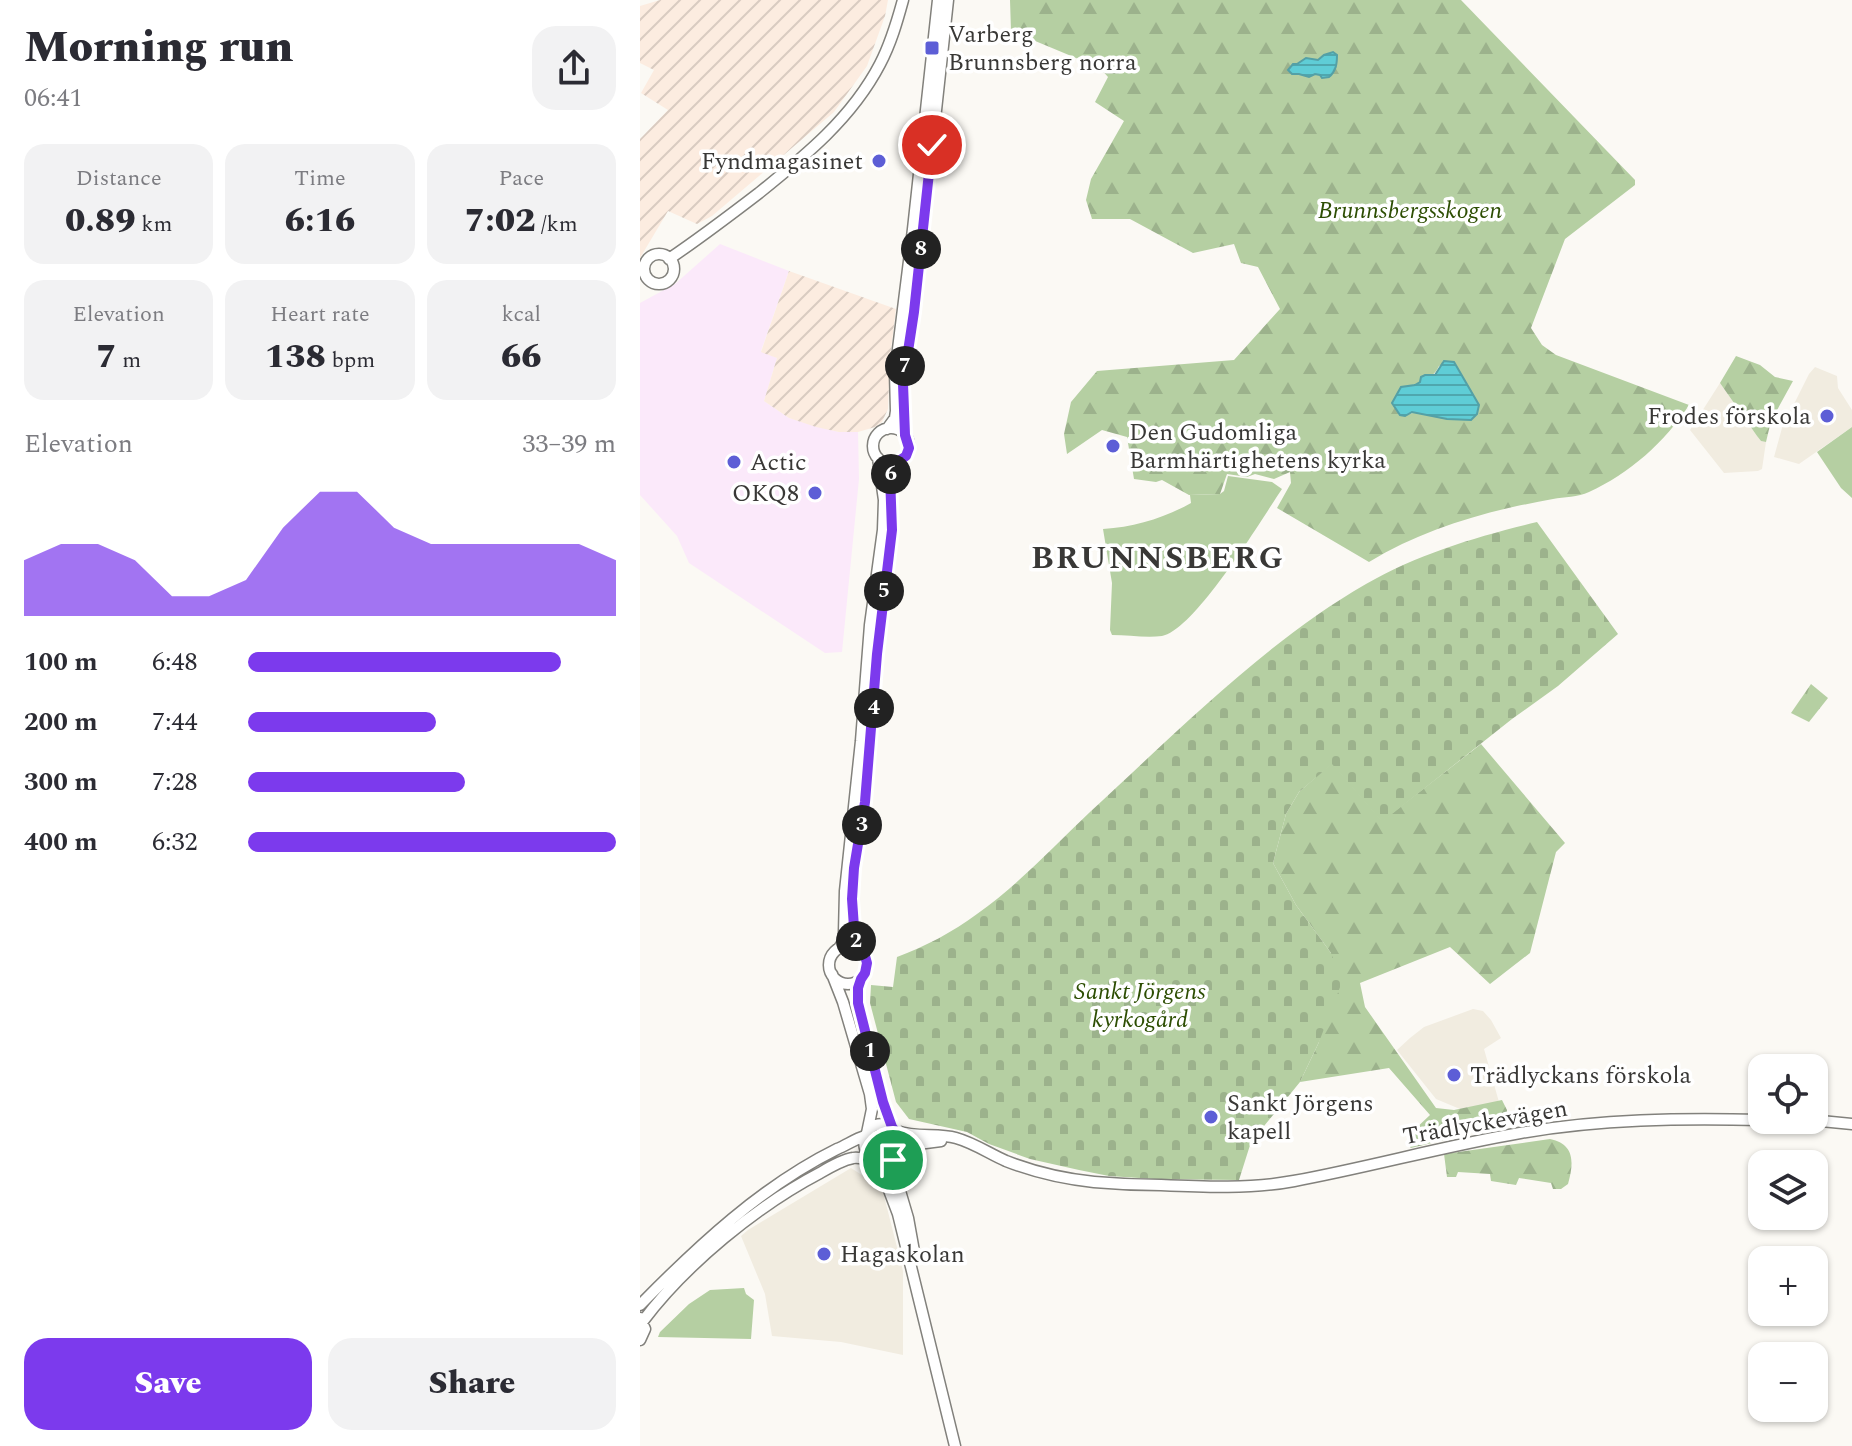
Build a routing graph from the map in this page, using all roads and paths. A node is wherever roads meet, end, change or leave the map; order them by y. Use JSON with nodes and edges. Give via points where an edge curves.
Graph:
{"nodes":[{"id":1,"x":903,"y":0,"type":"edge"},
{"id":2,"x":938,"y":0,"type":"edge"},
{"id":3,"x":948,"y":0,"type":"edge"},
{"id":4,"x":702,"y":238,"type":"junction"},
{"id":5,"x":669,"y":259,"type":"junction"},
{"id":6,"x":642,"y":270,"type":"edge"},
{"id":7,"x":673,"y":272,"type":"junction"},
{"id":8,"x":653,"y":283,"type":"junction"},
{"id":9,"x":641,"y":289,"type":"edge"},
{"id":10,"x":887,"y":429,"type":"junction"},
{"id":11,"x":905,"y":435,"type":"junction"},
{"id":12,"x":878,"y":458,"type":"junction"},
{"id":13,"x":896,"y":463,"type":"junction"},
{"id":14,"x":839,"y":948,"type":"junction"},
{"id":15,"x":858,"y":948,"type":"junction"},
{"id":16,"x":832,"y":974,"type":"junction"},
{"id":17,"x":861,"y":979,"type":"junction"},
{"id":18,"x":1852,"y":1117,"type":"edge"},
{"id":19,"x":1748,"y":1120,"type":"edge"},
{"id":20,"x":1828,"y":1120,"type":"edge"},
{"id":21,"x":1828,"y":1122,"type":"edge"},
{"id":22,"x":1852,"y":1124,"type":"edge"},
{"id":23,"x":894,"y":1129,"type":"junction"},
{"id":24,"x":866,"y":1134,"type":"junction"},
{"id":25,"x":983,"y":1151,"type":"junction"},
{"id":26,"x":897,"y":1156,"type":"junction"},
{"id":27,"x":872,"y":1159,"type":"junction"},
{"id":28,"x":640,"y":1305,"type":"edge"},
{"id":29,"x":922,"y":1314,"type":"junction"},
{"id":30,"x":642,"y":1319,"type":"edge"},
{"id":31,"x":640,"y":1340,"type":"edge"},
{"id":32,"x":955,"y":1446,"type":"edge"}],
"edges":[{"from":1,"to":4,"type":"street","via":[[879,66],[841,120],[806,155]]},
{"from":2,"to":10,"type":"street","via":[[895,373],[896,411]]},
{"from":3,"to":11,"type":"street","via":[[903,384]]},
{"from":4,"to":5,"type":"street"},
{"from":4,"to":7,"type":"street"},
{"from":5,"to":6,"type":"street","via":[[653,256]]},
{"from":5,"to":7,"type":"street"},
{"from":6,"to":8,"type":"street"},
{"from":7,"to":8,"type":"street","via":[[665,283]]},
{"from":8,"to":9,"type":"street"},
{"from":10,"to":11,"type":"street"},
{"from":10,"to":12,"type":"street","via":[[875,440]]},
{"from":11,"to":13,"type":"street","via":[[908,454]]},
{"from":12,"to":13,"type":"street"},
{"from":12,"to":14,"type":"street","via":[[883,530]]},
{"from":13,"to":15,"type":"street","via":[[890,479],[892,530],[853,877]]},
{"from":14,"to":15,"type":"street"},
{"from":14,"to":16,"type":"street","via":[[831,957]]},
{"from":15,"to":17,"type":"street","via":[[867,963]]},
{"from":16,"to":17,"type":"street","via":[[845,983]]},
{"from":16,"to":24,"type":"street","via":[[872,1102]]},
{"from":17,"to":23,"type":"street","via":[[858,1003]]},
{"from":18,"to":20,"type":"street"},
{"from":19,"to":25,"type":"street","name":"Trädlyckevägen","via":[[1614,1122],[1550,1129],[1259,1185],[1095,1182],[1037,1171]]},
{"from":21,"to":22,"type":"street"},
{"from":23,"to":24,"type":"street","via":[[880,1125]]},
{"from":23,"to":25,"type":"street","name":"Trädlyckevägen","via":[[958,1138]]},
{"from":23,"to":26,"type":"street","via":[[901,1142]]},
{"from":24,"to":27,"type":"street","via":[[864,1147]]},
{"from":24,"to":28,"type":"street","via":[[802,1167],[758,1198]]},
{"from":25,"to":26,"type":"street","name":"Trädlyckevägen","via":[[933,1141]]},
{"from":26,"to":27,"type":"street","via":[[886,1162]]},
{"from":26,"to":29,"type":"street","via":[[895,1174]]},
{"from":27,"to":29,"type":"street","via":[[898,1214]]},
{"from":27,"to":30,"type":"street","via":[[850,1158],[765,1206],[679,1279]]},
{"from":29,"to":32,"type":"street"},
{"from":30,"to":31,"type":"street"}]}
